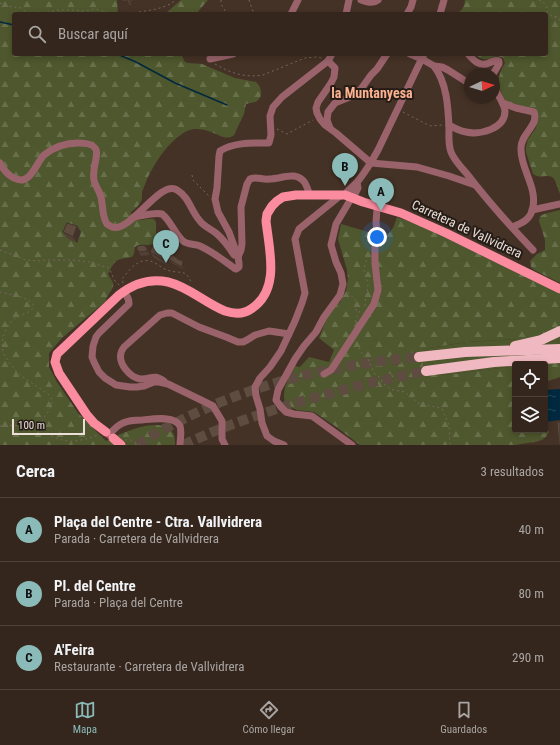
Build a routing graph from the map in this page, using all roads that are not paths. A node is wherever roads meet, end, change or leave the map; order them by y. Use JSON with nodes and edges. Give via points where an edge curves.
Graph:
{"nodes":[{"id":1,"x":298,"y":0,"type":"edge"},
{"id":2,"x":349,"y":0,"type":"edge"},
{"id":3,"x":361,"y":0,"type":"edge"},
{"id":4,"x":378,"y":0,"type":"edge"},
{"id":5,"x":413,"y":0,"type":"edge"},
{"id":6,"x":444,"y":0,"type":"edge"},
{"id":7,"x":292,"y":12,"type":"edge"},
{"id":8,"x":346,"y":12,"type":"edge"},
{"id":9,"x":408,"y":12,"type":"edge"},
{"id":10,"x":441,"y":12,"type":"edge"},
{"id":11,"x":224,"y":56,"type":"edge"},
{"id":12,"x":331,"y":56,"type":"edge"},
{"id":13,"x":386,"y":56,"type":"edge"},
{"id":14,"x":423,"y":56,"type":"edge"},
{"id":15,"x":470,"y":56,"type":"edge"},
{"id":16,"x":210,"y":59,"type":"road end"},
{"id":17,"x":328,"y":60,"type":"junction"},
{"id":18,"x":434,"y":66,"type":"junction"},
{"id":19,"x":497,"y":68,"type":"edge"},
{"id":20,"x":464,"y":80,"type":"edge"},
{"id":21,"x":500,"y":99,"type":"edge"},
{"id":22,"x":503,"y":103,"type":"junction"},
{"id":23,"x":449,"y":125,"type":"junction"},
{"id":24,"x":330,"y":128,"type":"junction"},
{"id":25,"x":0,"y":163,"type":"edge"},
{"id":26,"x":371,"y":163,"type":"junction"},
{"id":27,"x":475,"y":185,"type":"junction"},
{"id":28,"x":309,"y":195,"type":"junction"},
{"id":29,"x":349,"y":197,"type":"junction"},
{"id":30,"x":560,"y":204,"type":"edge"},
{"id":31,"x":378,"y":206,"type":"junction"},
{"id":32,"x":532,"y":210,"type":"junction"},
{"id":33,"x":134,"y":217,"type":"junction"},
{"id":34,"x":512,"y":227,"type":"junction"},
{"id":35,"x":533,"y":250,"type":"dead end"},
{"id":36,"x":238,"y":257,"type":"junction"},
{"id":37,"x":560,"y":288,"type":"edge"},
{"id":38,"x":124,"y":292,"type":"junction"},
{"id":39,"x":560,"y":331,"type":"edge"},
{"id":40,"x":289,"y":334,"type":"junction"},
{"id":41,"x":560,"y":350,"type":"edge"},
{"id":42,"x":489,"y":351,"type":"junction"},
{"id":43,"x":419,"y":356,"type":"tunnel mouth"},
{"id":44,"x":560,"y":358,"type":"edge"},
{"id":45,"x":426,"y":371,"type":"tunnel mouth"},
{"id":46,"x":324,"y":374,"type":"dead end"},
{"id":47,"x":168,"y":384,"type":"junction"},
{"id":48,"x":109,"y":435,"type":"junction"},
{"id":49,"x":121,"y":445,"type":"edge"},
{"id":50,"x":180,"y":445,"type":"edge"},
{"id":51,"x":225,"y":445,"type":"edge"},
{"id":52,"x":284,"y":445,"type":"edge"},
{"id":53,"x":352,"y":445,"type":"edge"}],
"edges":[{"from":1,"to":7,"type":"street"},
{"from":2,"to":8,"type":"street"},
{"from":3,"to":4,"type":"street"},
{"from":5,"to":9,"type":"street"},
{"from":6,"to":10,"type":"street"},
{"from":11,"to":16,"type":"street"},
{"from":12,"to":17,"type":"street"},
{"from":13,"to":24,"type":"street","via":[[361,89],[335,103],[328,112]]},
{"from":14,"to":18,"type":"street"},
{"from":14,"to":26,"type":"street"},
{"from":15,"to":19,"type":"street","via":[[482,65],[494,60],[499,61]]},
{"from":17,"to":24,"type":"street","via":[[335,68],[334,77],[316,108],[322,122]]},
{"from":17,"to":36,"type":"street","via":[[273,106],[269,143],[227,146],[220,151],[216,203]]},
{"from":18,"to":20,"type":"street","via":[[442,67]]},
{"from":18,"to":23,"type":"street","via":[[443,84]]},
{"from":21,"to":22,"type":"street"},
{"from":22,"to":23,"type":"street","via":[[503,119],[494,128],[478,133],[466,132]]},
{"from":22,"to":32,"type":"street","via":[[534,112],[535,119],[521,143],[521,152],[534,197]]},
{"from":23,"to":27,"type":"street","via":[[452,154]]},
{"from":24,"to":26,"type":"street"},
{"from":25,"to":33,"type":"street","via":[[10,176],[23,180],[48,152],[74,143],[92,145],[97,152],[94,182],[101,197],[107,224],[116,228]]},
{"from":26,"to":27,"type":"street","via":[[417,167]]},
{"from":26,"to":29,"type":"street","via":[[357,183],[346,191]]},
{"from":27,"to":34,"type":"street"},
{"from":28,"to":29,"type":"main road","name":"Carretera de Vallvidrera"},
{"from":28,"to":36,"type":"street","via":[[307,187],[298,177],[250,179],[241,207],[242,244]]},
{"from":28,"to":38,"type":"main road","name":"Carretera de Vallvidrera","via":[[280,199],[267,214],[270,278],[262,298],[249,310],[238,313],[226,311],[175,284],[163,282],[139,284]]},
{"from":29,"to":31,"type":"main road","name":"Carretera de Vallvidrera"},
{"from":29,"to":40,"type":"street","via":[[299,229],[295,239],[304,293]]},
{"from":29,"to":53,"type":"street","via":[[336,224],[332,245],[341,273],[342,290],[296,359],[278,390],[276,400],[286,412],[312,416]]},
{"from":30,"to":32,"type":"street"},
{"from":31,"to":37,"type":"main road","name":"Carretera de Vallvidrera","via":[[439,230]]},
{"from":31,"to":46,"type":"street","via":[[375,241],[378,290],[374,304],[336,364]]},
{"from":32,"to":34,"type":"street","via":[[527,219]]},
{"from":33,"to":36,"type":"street","via":[[162,214],[180,238],[187,243],[214,253],[234,268],[239,266]]},
{"from":33,"to":36,"type":"street","via":[[166,190],[175,188],[186,199],[200,222],[216,233]]},
{"from":34,"to":35,"type":"street"},
{"from":38,"to":47,"type":"street","via":[[128,296],[129,304],[96,337],[92,351],[94,362],[99,372],[116,385],[137,387],[154,382]]},
{"from":38,"to":48,"type":"main road","name":"Carretera de Vallvidrera","via":[[61,349],[55,359],[59,373],[82,408],[94,423]]},
{"from":39,"to":42,"type":"highway","via":[[541,340]]},
{"from":40,"to":47,"type":"street","via":[[269,331],[238,342],[167,313],[124,347],[121,359],[122,364],[135,377],[140,379],[155,376]]},
{"from":40,"to":52,"type":"street","via":[[281,351],[255,387],[267,436]]},
{"from":41,"to":42,"type":"highway"},
{"from":42,"to":43,"type":"highway"},
{"from":44,"to":45,"type":"highway","via":[[494,362]]},
{"from":47,"to":51,"type":"street","via":[[214,406],[222,421],[222,439]]},
{"from":48,"to":49,"type":"main road","name":"Carretera de Vallvidrera"},
{"from":48,"to":50,"type":"street","via":[[124,422],[163,418],[180,426]]}]}
